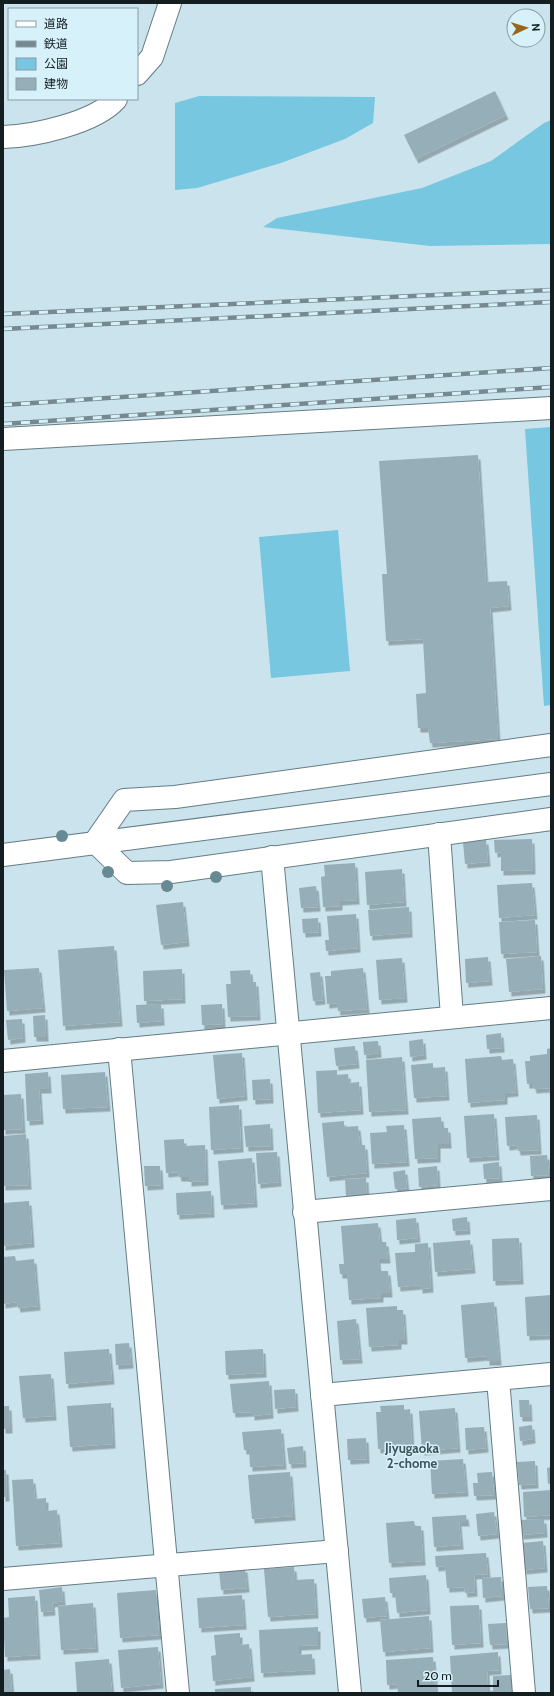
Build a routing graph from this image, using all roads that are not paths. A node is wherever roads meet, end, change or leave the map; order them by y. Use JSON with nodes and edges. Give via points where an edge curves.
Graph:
{"nodes":[{"id":1,"x":170,"y":3,"type":"edge"},
{"id":2,"x":138,"y":73,"type":"edge"},
{"id":3,"x":115,"y":100,"type":"edge"},
{"id":4,"x":3,"y":137,"type":"edge"},
{"id":5,"x":551,"y":408,"type":"edge"},
{"id":6,"x":3,"y":439,"type":"edge"},
{"id":7,"x":551,"y":745,"type":"edge"},
{"id":8,"x":551,"y":784,"type":"edge"},
{"id":9,"x":551,"y":818,"type":"edge"},
{"id":10,"x":439,"y":834,"type":"junction"},
{"id":11,"x":95,"y":842,"type":"junction"},
{"id":12,"x":3,"y":855,"type":"edge"},
{"id":13,"x":272,"y":857,"type":"junction"},
{"id":14,"x":551,"y":1008,"type":"edge"},
{"id":15,"x":452,"y":1017,"type":"junction"},
{"id":16,"x":288,"y":1033,"type":"junction"},
{"id":17,"x":119,"y":1049,"type":"junction"},
{"id":18,"x":3,"y":1061,"type":"edge"},
{"id":19,"x":551,"y":1189,"type":"edge"},
{"id":20,"x":304,"y":1212,"type":"junction"},
{"id":21,"x":551,"y":1374,"type":"edge"},
{"id":22,"x":498,"y":1379,"type":"junction"},
{"id":23,"x":322,"y":1395,"type":"junction"},
{"id":24,"x":337,"y":1551,"type":"junction"},
{"id":25,"x":166,"y":1566,"type":"junction"},
{"id":26,"x":3,"y":1580,"type":"edge"},
{"id":27,"x":178,"y":1693,"type":"edge"},
{"id":28,"x":350,"y":1693,"type":"edge"},
{"id":29,"x":524,"y":1693,"type":"edge"}],
"edges":[{"from":1,"to":2,"type":"street","via":[[152,57]]},
{"from":3,"to":4,"type":"street","via":[[109,106],[74,124],[18,137]]},
{"from":5,"to":6,"type":"street"},
{"from":7,"to":11,"type":"street","via":[[174,797],[124,800]]},
{"from":8,"to":11,"type":"street"},
{"from":9,"to":10,"type":"street"},
{"from":10,"to":13,"type":"street"},
{"from":10,"to":15,"type":"street"},
{"from":11,"to":12,"type":"street"},
{"from":11,"to":13,"type":"street","via":[[127,872],[171,872]]},
{"from":13,"to":16,"type":"street"},
{"from":14,"to":15,"type":"street"},
{"from":15,"to":16,"type":"street"},
{"from":16,"to":17,"type":"street"},
{"from":16,"to":20,"type":"street"},
{"from":17,"to":18,"type":"street"},
{"from":17,"to":25,"type":"street"},
{"from":19,"to":20,"type":"street"},
{"from":20,"to":23,"type":"street"},
{"from":21,"to":22,"type":"street"},
{"from":22,"to":23,"type":"street"},
{"from":22,"to":29,"type":"street"},
{"from":23,"to":24,"type":"street"},
{"from":24,"to":25,"type":"street"},
{"from":24,"to":28,"type":"street"},
{"from":25,"to":26,"type":"street"},
{"from":25,"to":27,"type":"street"}]}
